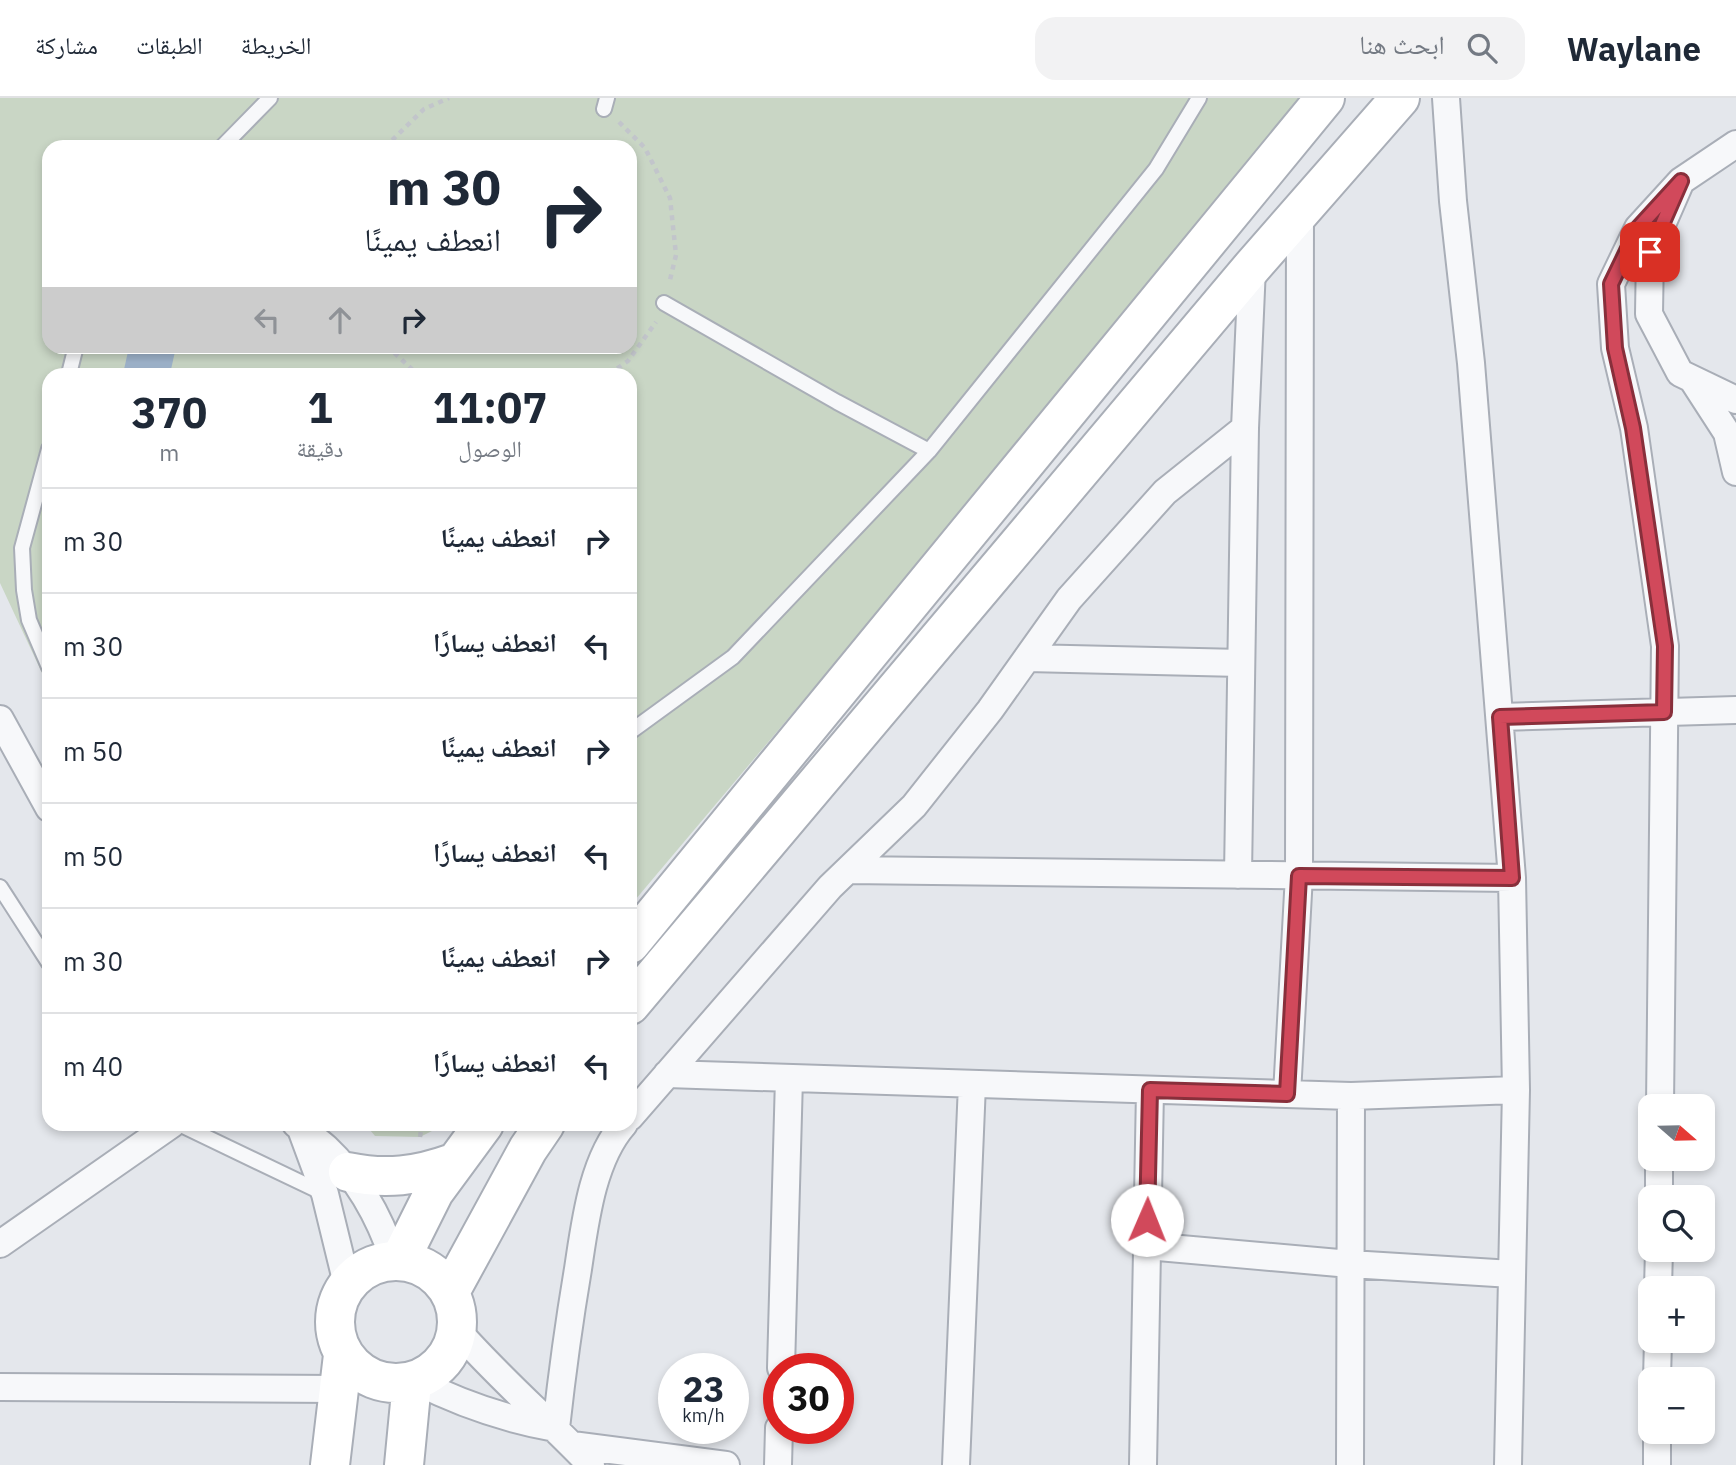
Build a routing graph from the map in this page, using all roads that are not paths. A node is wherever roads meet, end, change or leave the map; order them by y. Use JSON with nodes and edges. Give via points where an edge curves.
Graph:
{"nodes":[{"id":1,"x":271,"y":98,"type":"edge"},
{"id":2,"x":1199,"y":98,"type":"edge"},
{"id":3,"x":1325,"y":98,"type":"edge"},
{"id":4,"x":1400,"y":98,"type":"edge"},
{"id":5,"x":1446,"y":98,"type":"edge"},
{"id":6,"x":229,"y":140,"type":"edge"},
{"id":7,"x":1736,"y":144,"type":"edge"},
{"id":8,"x":1681,"y":181,"type":"junction"},
{"id":9,"x":1300,"y":212,"type":"junction"},
{"id":10,"x":1252,"y":267,"type":"junction"},
{"id":11,"x":664,"y":303,"type":"dead end"},
{"id":12,"x":1693,"y":380,"type":"junction"},
{"id":13,"x":1733,"y":402,"type":"edge"},
{"id":14,"x":1245,"y":428,"type":"junction"},
{"id":15,"x":929,"y":452,"type":"junction"},
{"id":16,"x":1736,"y":472,"type":"edge"},
{"id":17,"x":42,"y":475,"type":"edge"},
{"id":18,"x":42,"y":651,"type":"edge"},
{"id":19,"x":1027,"y":657,"type":"junction"},
{"id":20,"x":1241,"y":663,"type":"junction"},
{"id":21,"x":1736,"y":710,"type":"edge"},
{"id":22,"x":1664,"y":712,"type":"junction"},
{"id":23,"x":1500,"y":717,"type":"junction"},
{"id":24,"x":0,"y":719,"type":"edge"},
{"id":25,"x":637,"y":727,"type":"edge"},
{"id":26,"x":42,"y":795,"type":"edge"},
{"id":27,"x":848,"y":870,"type":"junction"},
{"id":28,"x":1238,"y":875,"type":"junction"},
{"id":29,"x":1299,"y":876,"type":"junction"},
{"id":30,"x":1512,"y":878,"type":"junction"},
{"id":31,"x":0,"y":887,"type":"edge"},
{"id":32,"x":637,"y":935,"type":"edge"},
{"id":33,"x":42,"y":951,"type":"edge"},
{"id":34,"x":637,"y":997,"type":"edge"},
{"id":35,"x":667,"y":1074,"type":"junction"},
{"id":36,"x":789,"y":1078,"type":"junction"},
{"id":37,"x":972,"y":1084,"type":"junction"},
{"id":38,"x":1150,"y":1090,"type":"junction"},
{"id":39,"x":1516,"y":1090,"type":"junction"},
{"id":40,"x":1287,"y":1094,"type":"junction"},
{"id":41,"x":1660,"y":1094,"type":"edge"},
{"id":42,"x":1351,"y":1096,"type":"junction"},
{"id":43,"x":637,"y":1109,"type":"edge"},
{"id":44,"x":162,"y":1131,"type":"edge"},
{"id":45,"x":198,"y":1131,"type":"edge"},
{"id":46,"x":305,"y":1131,"type":"edge"},
{"id":47,"x":478,"y":1131,"type":"edge"},
{"id":48,"x":541,"y":1131,"type":"edge"},
{"id":49,"x":618,"y":1131,"type":"edge"},
{"id":50,"x":453,"y":1163,"type":"junction"},
{"id":51,"x":336,"y":1183,"type":"junction"},
{"id":52,"x":0,"y":1244,"type":"edge"},
{"id":53,"x":1147,"y":1246,"type":"junction"},
{"id":54,"x":397,"y":1260,"type":"junction"},
{"id":55,"x":1350,"y":1264,"type":"junction"},
{"id":56,"x":1512,"y":1274,"type":"junction"},
{"id":57,"x":348,"y":1284,"type":"junction"},
{"id":58,"x":450,"y":1292,"type":"junction"},
{"id":59,"x":457,"y":1330,"type":"junction"},
{"id":60,"x":780,"y":1353,"type":"edge"},
{"id":61,"x":341,"y":1372,"type":"junction"},
{"id":62,"x":414,"y":1382,"type":"junction"},
{"id":63,"x":0,"y":1387,"type":"edge"},
{"id":64,"x":564,"y":1436,"type":"junction"},
{"id":65,"x":779,"y":1444,"type":"edge"},
{"id":66,"x":1657,"y":1444,"type":"edge"},
{"id":67,"x":330,"y":1465,"type":"edge"},
{"id":68,"x":404,"y":1465,"type":"edge"},
{"id":69,"x":591,"y":1465,"type":"edge"},
{"id":70,"x":726,"y":1465,"type":"edge"},
{"id":71,"x":778,"y":1465,"type":"edge"},
{"id":72,"x":956,"y":1465,"type":"edge"},
{"id":73,"x":1143,"y":1465,"type":"edge"},
{"id":74,"x":1350,"y":1465,"type":"edge"},
{"id":75,"x":1508,"y":1465,"type":"edge"},
{"id":76,"x":1657,"y":1465,"type":"edge"}],
"edges":[{"from":1,"to":6,"type":"lane"},
{"from":2,"to":15,"type":"lane","via":[[1156,169]]},
{"from":3,"to":32,"type":"main road"},
{"from":4,"to":9,"type":"main road"},
{"from":5,"to":23,"type":"street"},
{"from":7,"to":8,"type":"street"},
{"from":8,"to":12,"type":"street","via":[[1650,252],[1649,314],[1680,373]]},
{"from":8,"to":22,"type":"street","via":[[1638,228],[1611,284],[1615,348],[1633,428],[1665,646]]},
{"from":9,"to":10,"type":"main road"},
{"from":9,"to":29,"type":"street"},
{"from":10,"to":14,"type":"street"},
{"from":10,"to":34,"type":"main road"},
{"from":11,"to":15,"type":"lane"},
{"from":12,"to":13,"type":"street"},
{"from":12,"to":16,"type":"street","via":[[1727,433]]},
{"from":14,"to":19,"type":"street","via":[[1165,492],[1069,599]]},
{"from":14,"to":20,"type":"street"},
{"from":15,"to":25,"type":"lane","via":[[733,657]]},
{"from":17,"to":18,"type":"lane","via":[[22,548],[29,620]]},
{"from":19,"to":20,"type":"street"},
{"from":19,"to":27,"type":"street","via":[[914,806]]},
{"from":20,"to":28,"type":"street"},
{"from":21,"to":22,"type":"street"},
{"from":22,"to":23,"type":"street"},
{"from":22,"to":41,"type":"street"},
{"from":23,"to":30,"type":"street"},
{"from":24,"to":26,"type":"street"},
{"from":27,"to":28,"type":"street"},
{"from":27,"to":35,"type":"street"},
{"from":28,"to":29,"type":"street"},
{"from":29,"to":30,"type":"street"},
{"from":29,"to":40,"type":"street"},
{"from":30,"to":39,"type":"street"},
{"from":31,"to":33,"type":"lane"},
{"from":35,"to":36,"type":"street"},
{"from":35,"to":43,"type":"street"},
{"from":36,"to":37,"type":"street"},
{"from":36,"to":60,"type":"street"},
{"from":37,"to":38,"type":"street"},
{"from":37,"to":72,"type":"street"},
{"from":38,"to":40,"type":"street"},
{"from":38,"to":53,"type":"street"},
{"from":39,"to":42,"type":"street"},
{"from":39,"to":56,"type":"street"},
{"from":40,"to":42,"type":"street"},
{"from":42,"to":55,"type":"street"},
{"from":44,"to":52,"type":"street"},
{"from":45,"to":51,"type":"lane"},
{"from":46,"to":51,"type":"street","via":[[326,1148]]},
{"from":47,"to":50,"type":"main road"},
{"from":48,"to":58,"type":"main road"},
{"from":49,"to":64,"type":"street","via":[[590,1194],[565,1347]]},
{"from":50,"to":51,"type":"main road","via":[[400,1177]]},
{"from":50,"to":54,"type":"main road"},
{"from":51,"to":54,"type":"street","via":[[375,1214]]},
{"from":51,"to":57,"type":"street"},
{"from":53,"to":55,"type":"street"},
{"from":53,"to":73,"type":"street"},
{"from":54,"to":57,"type":"main road","via":[[376,1264]]},
{"from":54,"to":58,"type":"main road","via":[[420,1265]]},
{"from":55,"to":56,"type":"street"},
{"from":55,"to":74,"type":"street"},
{"from":56,"to":75,"type":"street"},
{"from":57,"to":61,"type":"main road","via":[[334,1319]]},
{"from":58,"to":59,"type":"main road","via":[[457,1310]]},
{"from":59,"to":62,"type":"main road","via":[[444,1362]]},
{"from":59,"to":64,"type":"street"},
{"from":61,"to":62,"type":"main road","via":[[356,1370],[392,1384]]},
{"from":61,"to":63,"type":"street"},
{"from":61,"to":67,"type":"main road"},
{"from":62,"to":64,"type":"street","via":[[469,1406]]},
{"from":62,"to":68,"type":"main road"},
{"from":64,"to":69,"type":"street"},
{"from":64,"to":70,"type":"street"},
{"from":65,"to":71,"type":"street"},
{"from":66,"to":76,"type":"street"}]}
